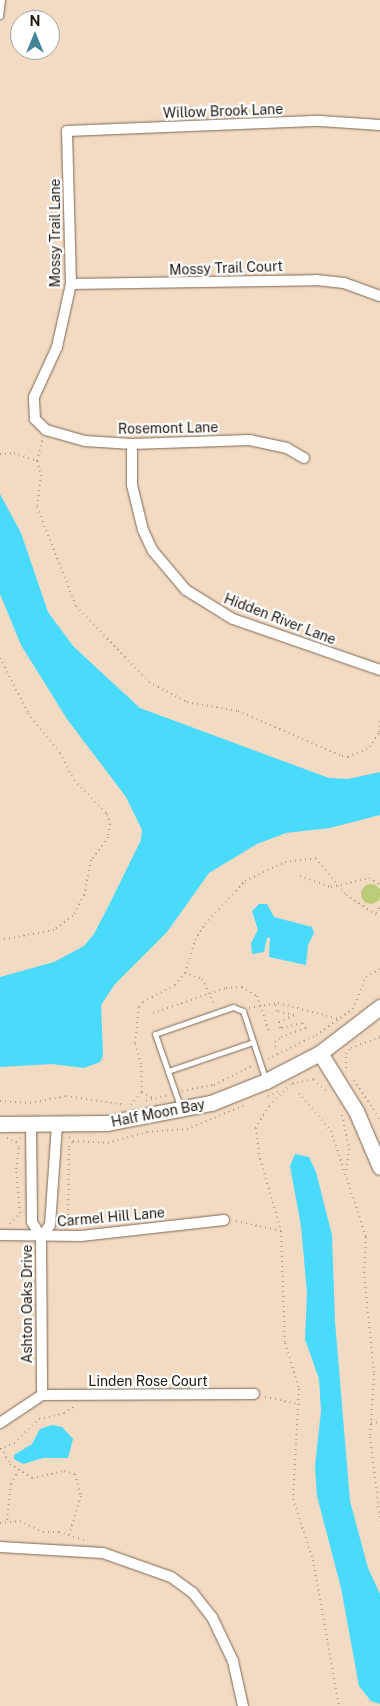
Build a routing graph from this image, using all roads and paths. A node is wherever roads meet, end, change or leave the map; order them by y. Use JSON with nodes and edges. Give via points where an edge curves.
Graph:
{"nodes":[{"id":1,"x":2,"y":0,"type":"edge"},
{"id":2,"x":0,"y":16,"type":"edge"},
{"id":3,"x":380,"y":125,"type":"edge"},
{"id":4,"x":67,"y":131,"type":"joint"},
{"id":5,"x":71,"y":284,"type":"junction"},
{"id":6,"x":380,"y":296,"type":"edge"},
{"id":7,"x":35,"y":419,"type":"joint"},
{"id":8,"x":46,"y":430,"type":"junction"},
{"id":9,"x":132,"y":444,"type":"junction"},
{"id":10,"x":0,"y":454,"type":"edge"},
{"id":11,"x":304,"y":458,"type":"dead end"},
{"id":12,"x":37,"y":461,"type":"junction"},
{"id":13,"x":0,"y":658,"type":"edge"},
{"id":14,"x":380,"y":670,"type":"edge"},
{"id":15,"x":380,"y":717,"type":"edge"},
{"id":16,"x":300,"y":876,"type":"dead end"},
{"id":17,"x":380,"y":885,"type":"edge"},
{"id":18,"x":339,"y":887,"type":"junction"},
{"id":19,"x":380,"y":907,"type":"edge"},
{"id":20,"x":376,"y":913,"type":"junction"},
{"id":21,"x":380,"y":917,"type":"edge"},
{"id":22,"x":0,"y":940,"type":"edge"},
{"id":23,"x":380,"y":969,"type":"edge"},
{"id":24,"x":185,"y":973,"type":"junction"},
{"id":25,"x":275,"y":1003,"type":"junction"},
{"id":26,"x":380,"y":1008,"type":"edge"},
{"id":27,"x":243,"y":1011,"type":"junction"},
{"id":28,"x":217,"y":1013,"type":"junction"},
{"id":29,"x":339,"y":1019,"type":"junction"},
{"id":30,"x":380,"y":1037,"type":"edge"},
{"id":31,"x":253,"y":1042,"type":"junction"},
{"id":32,"x":275,"y":1046,"type":"dead end"},
{"id":33,"x":320,"y":1054,"type":"junction"},
{"id":34,"x":260,"y":1062,"type":"junction"},
{"id":35,"x":168,"y":1072,"type":"junction"},
{"id":36,"x":266,"y":1081,"type":"junction"},
{"id":37,"x":142,"y":1092,"type":"junction"},
{"id":38,"x":175,"y":1093,"type":"junction"},
{"id":39,"x":299,"y":1093,"type":"dead end"},
{"id":40,"x":329,"y":1093,"type":"dead end"},
{"id":41,"x":154,"y":1098,"type":"junction"},
{"id":42,"x":0,"y":1101,"type":"edge"},
{"id":43,"x":131,"y":1105,"type":"junction"},
{"id":44,"x":337,"y":1107,"type":"dead end"},
{"id":45,"x":182,"y":1111,"type":"junction"},
{"id":46,"x":380,"y":1120,"type":"edge"},
{"id":47,"x":0,"y":1124,"type":"edge"},
{"id":48,"x":31,"y":1124,"type":"junction"},
{"id":49,"x":56,"y":1125,"type":"junction"},
{"id":50,"x":16,"y":1142,"type":"dead end"},
{"id":51,"x":73,"y":1142,"type":"dead end"},
{"id":52,"x":380,"y":1167,"type":"edge"},
{"id":53,"x":346,"y":1174,"type":"junction"},
{"id":54,"x":68,"y":1220,"type":"dead end"},
{"id":55,"x":224,"y":1220,"type":"joint"},
{"id":56,"x":10,"y":1224,"type":"dead end"},
{"id":57,"x":281,"y":1231,"type":"junction"},
{"id":58,"x":0,"y":1235,"type":"edge"},
{"id":59,"x":41,"y":1237,"type":"junction"},
{"id":60,"x":254,"y":1394,"type":"joint"},
{"id":61,"x":42,"y":1395,"type":"junction"},
{"id":62,"x":299,"y":1404,"type":"junction"},
{"id":63,"x":80,"y":1405,"type":"dead end"},
{"id":64,"x":0,"y":1422,"type":"edge"},
{"id":65,"x":380,"y":1422,"type":"edge"},
{"id":66,"x":371,"y":1423,"type":"junction"},
{"id":67,"x":1,"y":1448,"type":"edge"},
{"id":68,"x":17,"y":1471,"type":"junction"},
{"id":69,"x":7,"y":1520,"type":"junction"},
{"id":70,"x":380,"y":1521,"type":"edge"},
{"id":71,"x":0,"y":1523,"type":"edge"},
{"id":72,"x":69,"y":1535,"type":"junction"},
{"id":73,"x":84,"y":1540,"type":"dead end"},
{"id":74,"x":0,"y":1547,"type":"edge"},
{"id":75,"x":243,"y":1706,"type":"edge"},
{"id":76,"x":339,"y":1706,"type":"edge"}],
"edges":[{"from":1,"to":2,"type":"lane"},
{"from":3,"to":4,"type":"street","name":"Willow Brook Lane","via":[[320,121]]},
{"from":4,"to":5,"type":"street","name":"Mossy Trail Lane"},
{"from":5,"to":6,"type":"street","name":"Mossy Trail Court","via":[[316,280],[351,285]]},
{"from":5,"to":7,"type":"street","name":"Mossy Trail Lane","via":[[56,347],[34,397]]},
{"from":7,"to":8,"type":"street","name":"Rosemont Lane"},
{"from":8,"to":9,"type":"street","name":"Rosemont Lane","via":[[85,441]]},
{"from":8,"to":12,"type":"path"},
{"from":9,"to":11,"type":"street","name":"Rosemont Lane","via":[[250,440],[287,448]]},
{"from":9,"to":14,"type":"street","name":"Hidden River Lane","via":[[132,485],[143,530],[153,551],[186,590],[232,618]]},
{"from":10,"to":12,"type":"path","via":[[20,454]]},
{"from":12,"to":15,"type":"path","via":[[41,475],[39,512],[76,606],[148,682],[187,702],[238,712],[348,757],[370,747],[379,732]]},
{"from":13,"to":22,"type":"path","via":[[28,713],[60,753],[74,780],[107,814],[110,824],[108,837],[91,860],[84,895],[73,916],[54,930]]},
{"from":16,"to":18,"type":"path","via":[[322,885]]},
{"from":17,"to":18,"type":"path","via":[[369,878]]},
{"from":18,"to":20,"type":"path","via":[[355,902]]},
{"from":18,"to":24,"type":"path","via":[[322,862],[310,857],[285,862],[246,881],[205,924],[195,940]]},
{"from":19,"to":20,"type":"path"},
{"from":20,"to":21,"type":"path"},
{"from":23,"to":29,"type":"path","via":[[366,977],[360,999]]},
{"from":24,"to":28,"type":"path","via":[[202,978]]},
{"from":24,"to":37,"type":"path","via":[[166,991],[139,1007],[135,1043],[141,1064]]},
{"from":25,"to":27,"type":"path","via":[[260,1004]]},
{"from":25,"to":29,"type":"path"},
{"from":25,"to":32,"type":"path","via":[[277,1011],[294,1015],[279,1022],[280,1028],[302,1023],[306,1028],[281,1037]]},
{"from":26,"to":33,"type":"street","name":"Half Moon Bay"},
{"from":27,"to":28,"type":"lane","via":[[233,1007]]},
{"from":27,"to":31,"type":"lane"},
{"from":28,"to":35,"type":"lane","via":[[155,1034]]},
{"from":29,"to":34,"type":"path","via":[[316,1036]]},
{"from":30,"to":46,"type":"path","via":[[351,1048],[345,1061],[350,1075],[366,1094]]},
{"from":31,"to":34,"type":"lane"},
{"from":31,"to":35,"type":"lane"},
{"from":33,"to":36,"type":"street","name":"Half Moon Bay"},
{"from":33,"to":52,"type":"street","via":[[356,1111]]},
{"from":34,"to":36,"type":"lane"},
{"from":34,"to":38,"type":"path","via":[[214,1084]]},
{"from":35,"to":38,"type":"lane"},
{"from":36,"to":45,"type":"street","name":"Half Moon Bay"},
{"from":37,"to":41,"type":"path"},
{"from":37,"to":43,"type":"path"},
{"from":38,"to":41,"type":"path"},
{"from":38,"to":45,"type":"lane"},
{"from":39,"to":53,"type":"path","via":[[331,1131]]},
{"from":40,"to":57,"type":"path","via":[[313,1079],[292,1084],[269,1106],[256,1128],[260,1160]]},
{"from":41,"to":43,"type":"path"},
{"from":42,"to":43,"type":"path","via":[[30,1102],[66,1096]]},
{"from":44,"to":53,"type":"path","via":[[347,1130]]},
{"from":45,"to":49,"type":"street","name":"Half Moon Bay","via":[[107,1124]]},
{"from":47,"to":48,"type":"street","name":"Half Moon Bay"},
{"from":48,"to":49,"type":"street","name":"Half Moon Bay"},
{"from":48,"to":59,"type":"street","name":"Ashton Oaks Drive","via":[[32,1222]]},
{"from":49,"to":59,"type":"street","via":[[50,1225]]},
{"from":50,"to":56,"type":"path","via":[[19,1147],[16,1169],[20,1213]]},
{"from":51,"to":54,"type":"path","via":[[69,1147]]},
{"from":53,"to":66,"type":"path","via":[[359,1207],[368,1246],[364,1272],[374,1374]]},
{"from":55,"to":57,"type":"path"},
{"from":55,"to":59,"type":"street","name":"Carmel Hill Lane"},
{"from":57,"to":62,"type":"path","via":[[284,1343],[297,1382]]},
{"from":58,"to":59,"type":"street","name":"Carmel Hill Lane"},
{"from":59,"to":61,"type":"street","name":"Ashton Oaks Drive"},
{"from":60,"to":61,"type":"street","name":"Linden Rose Court"},
{"from":60,"to":62,"type":"path"},
{"from":61,"to":64,"type":"street"},
{"from":62,"to":76,"type":"path","via":[[293,1499],[313,1560]]},
{"from":63,"to":67,"type":"path","via":[[39,1419],[14,1443]]},
{"from":65,"to":66,"type":"path"},
{"from":66,"to":70,"type":"path"},
{"from":67,"to":68,"type":"path"},
{"from":68,"to":69,"type":"path","via":[[11,1484]]},
{"from":68,"to":72,"type":"path","via":[[32,1478],[64,1471],[74,1474],[81,1496]]},
{"from":69,"to":71,"type":"path"},
{"from":69,"to":72,"type":"path","via":[[20,1521],[43,1532]]},
{"from":72,"to":73,"type":"path"},
{"from":74,"to":75,"type":"street","via":[[103,1553],[172,1577],[193,1593],[212,1617],[226,1644]]}]}
